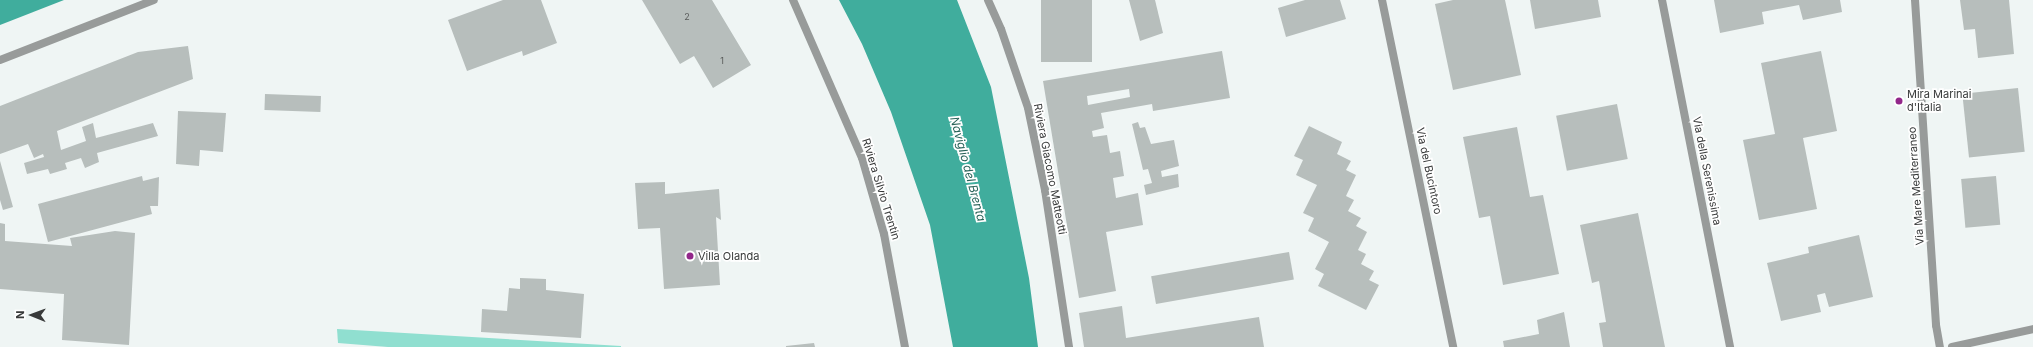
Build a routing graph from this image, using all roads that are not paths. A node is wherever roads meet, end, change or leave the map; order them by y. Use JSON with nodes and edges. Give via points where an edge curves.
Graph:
{"nodes":[{"id":1,"x":154,"y":0,"type":"edge"},
{"id":2,"x":793,"y":0,"type":"edge"},
{"id":3,"x":988,"y":0,"type":"edge"},
{"id":4,"x":1382,"y":0,"type":"edge"},
{"id":5,"x":1662,"y":0,"type":"edge"},
{"id":6,"x":1915,"y":0,"type":"edge"},
{"id":7,"x":0,"y":60,"type":"edge"},
{"id":8,"x":2033,"y":329,"type":"edge"},
{"id":9,"x":1963,"y":346,"type":"edge"},
{"id":10,"x":905,"y":347,"type":"edge"},
{"id":11,"x":1069,"y":347,"type":"edge"},
{"id":12,"x":1453,"y":347,"type":"edge"},
{"id":13,"x":1730,"y":347,"type":"edge"},
{"id":14,"x":1940,"y":347,"type":"edge"},
{"id":15,"x":1952,"y":347,"type":"edge"}],
"edges":[{"from":1,"to":7,"type":"street"},
{"from":2,"to":10,"type":"street","name":"Riviera Silvio Trentin","via":[[832,84],[862,158],[884,234]]},
{"from":3,"to":11,"type":"street","name":"Riviera Giacomo Matteotti","via":[[1001,29],[1028,108],[1045,190]]},
{"from":4,"to":12,"type":"street","name":"Via del Bucintoro"},
{"from":5,"to":13,"type":"street","name":"Via della Serenissima"},
{"from":6,"to":14,"type":"street","name":"Via Mare Mediterraneo","via":[[1936,325]]},
{"from":8,"to":9,"type":"street"},
{"from":9,"to":15,"type":"street"}]}
